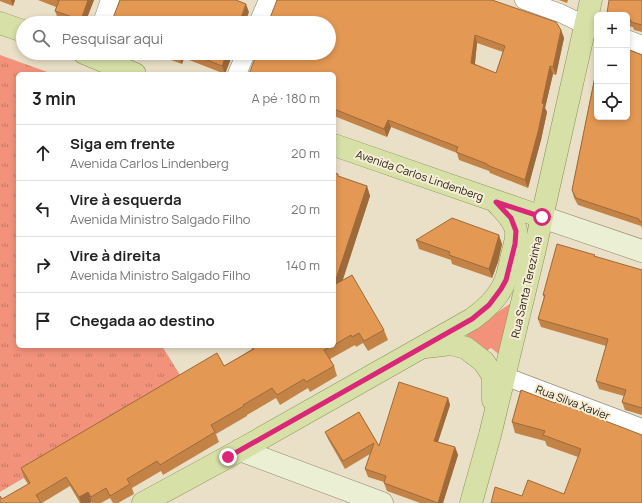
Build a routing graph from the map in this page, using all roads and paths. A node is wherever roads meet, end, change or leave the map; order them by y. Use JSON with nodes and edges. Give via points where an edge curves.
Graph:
{"nodes":[{"id":1,"x":110,"y":0,"type":"edge"},
{"id":2,"x":268,"y":0,"type":"edge"},
{"id":3,"x":524,"y":0,"type":"edge"},
{"id":4,"x":591,"y":0,"type":"edge"},
{"id":5,"x":104,"y":16,"type":"edge"},
{"id":6,"x":261,"y":16,"type":"edge"},
{"id":7,"x":0,"y":23,"type":"edge"},
{"id":8,"x":591,"y":27,"type":"edge"},
{"id":9,"x":16,"y":29,"type":"edge"},
{"id":10,"x":630,"y":40,"type":"edge"},
{"id":11,"x":642,"y":45,"type":"edge"},
{"id":12,"x":103,"y":60,"type":"edge"},
{"id":13,"x":243,"y":60,"type":"edge"},
{"id":14,"x":131,"y":72,"type":"edge"},
{"id":15,"x":238,"y":72,"type":"edge"},
{"id":16,"x":336,"y":146,"type":"edge"},
{"id":17,"x":496,"y":202,"type":"junction"},
{"id":18,"x":542,"y":217,"type":"junction"},
{"id":19,"x":642,"y":251,"type":"edge"},
{"id":20,"x":420,"y":348,"type":"junction"},
{"id":21,"x":504,"y":376,"type":"junction"},
{"id":22,"x":642,"y":428,"type":"edge"},
{"id":23,"x":490,"y":435,"type":"junction"},
{"id":24,"x":240,"y":450,"type":"junction"},
{"id":25,"x":143,"y":503,"type":"edge"},
{"id":26,"x":382,"y":503,"type":"edge"},
{"id":27,"x":471,"y":503,"type":"edge"}],
"edges":[{"from":1,"to":5,"type":"street"},
{"from":2,"to":6,"type":"street"},
{"from":3,"to":8,"type":"street"},
{"from":4,"to":8,"type":"main road","name":"Rua Santa Terezinha"},
{"from":7,"to":9,"type":"main road"},
{"from":8,"to":18,"type":"main road","name":"Rua Santa Terezinha"},
{"from":10,"to":11,"type":"street"},
{"from":12,"to":14,"type":"main road"},
{"from":13,"to":15,"type":"street"},
{"from":16,"to":17,"type":"main road","name":"Avenida Carlos Lindenberg"},
{"from":17,"to":18,"type":"main road","name":"Avenida Carlos Lindenberg"},
{"from":17,"to":20,"type":"main road","via":[[511,218],[516,231],[506,280],[481,312]]},
{"from":18,"to":19,"type":"main road","name":"Avenida Carlos Lindenberg"},
{"from":18,"to":21,"type":"main road","name":"Rua Santa Terezinha"},
{"from":20,"to":23,"type":"main road","via":[[451,344],[466,348],[484,362],[493,376]]},
{"from":20,"to":24,"type":"main road"},
{"from":21,"to":22,"type":"street","name":"Rua Silva Xavier"},
{"from":21,"to":23,"type":"main road","name":"Rua Santa Terezinha"},
{"from":23,"to":27,"type":"main road","name":"Rua Santa Terezinha"},
{"from":24,"to":25,"type":"main road"},
{"from":24,"to":26,"type":"main road"}]}
